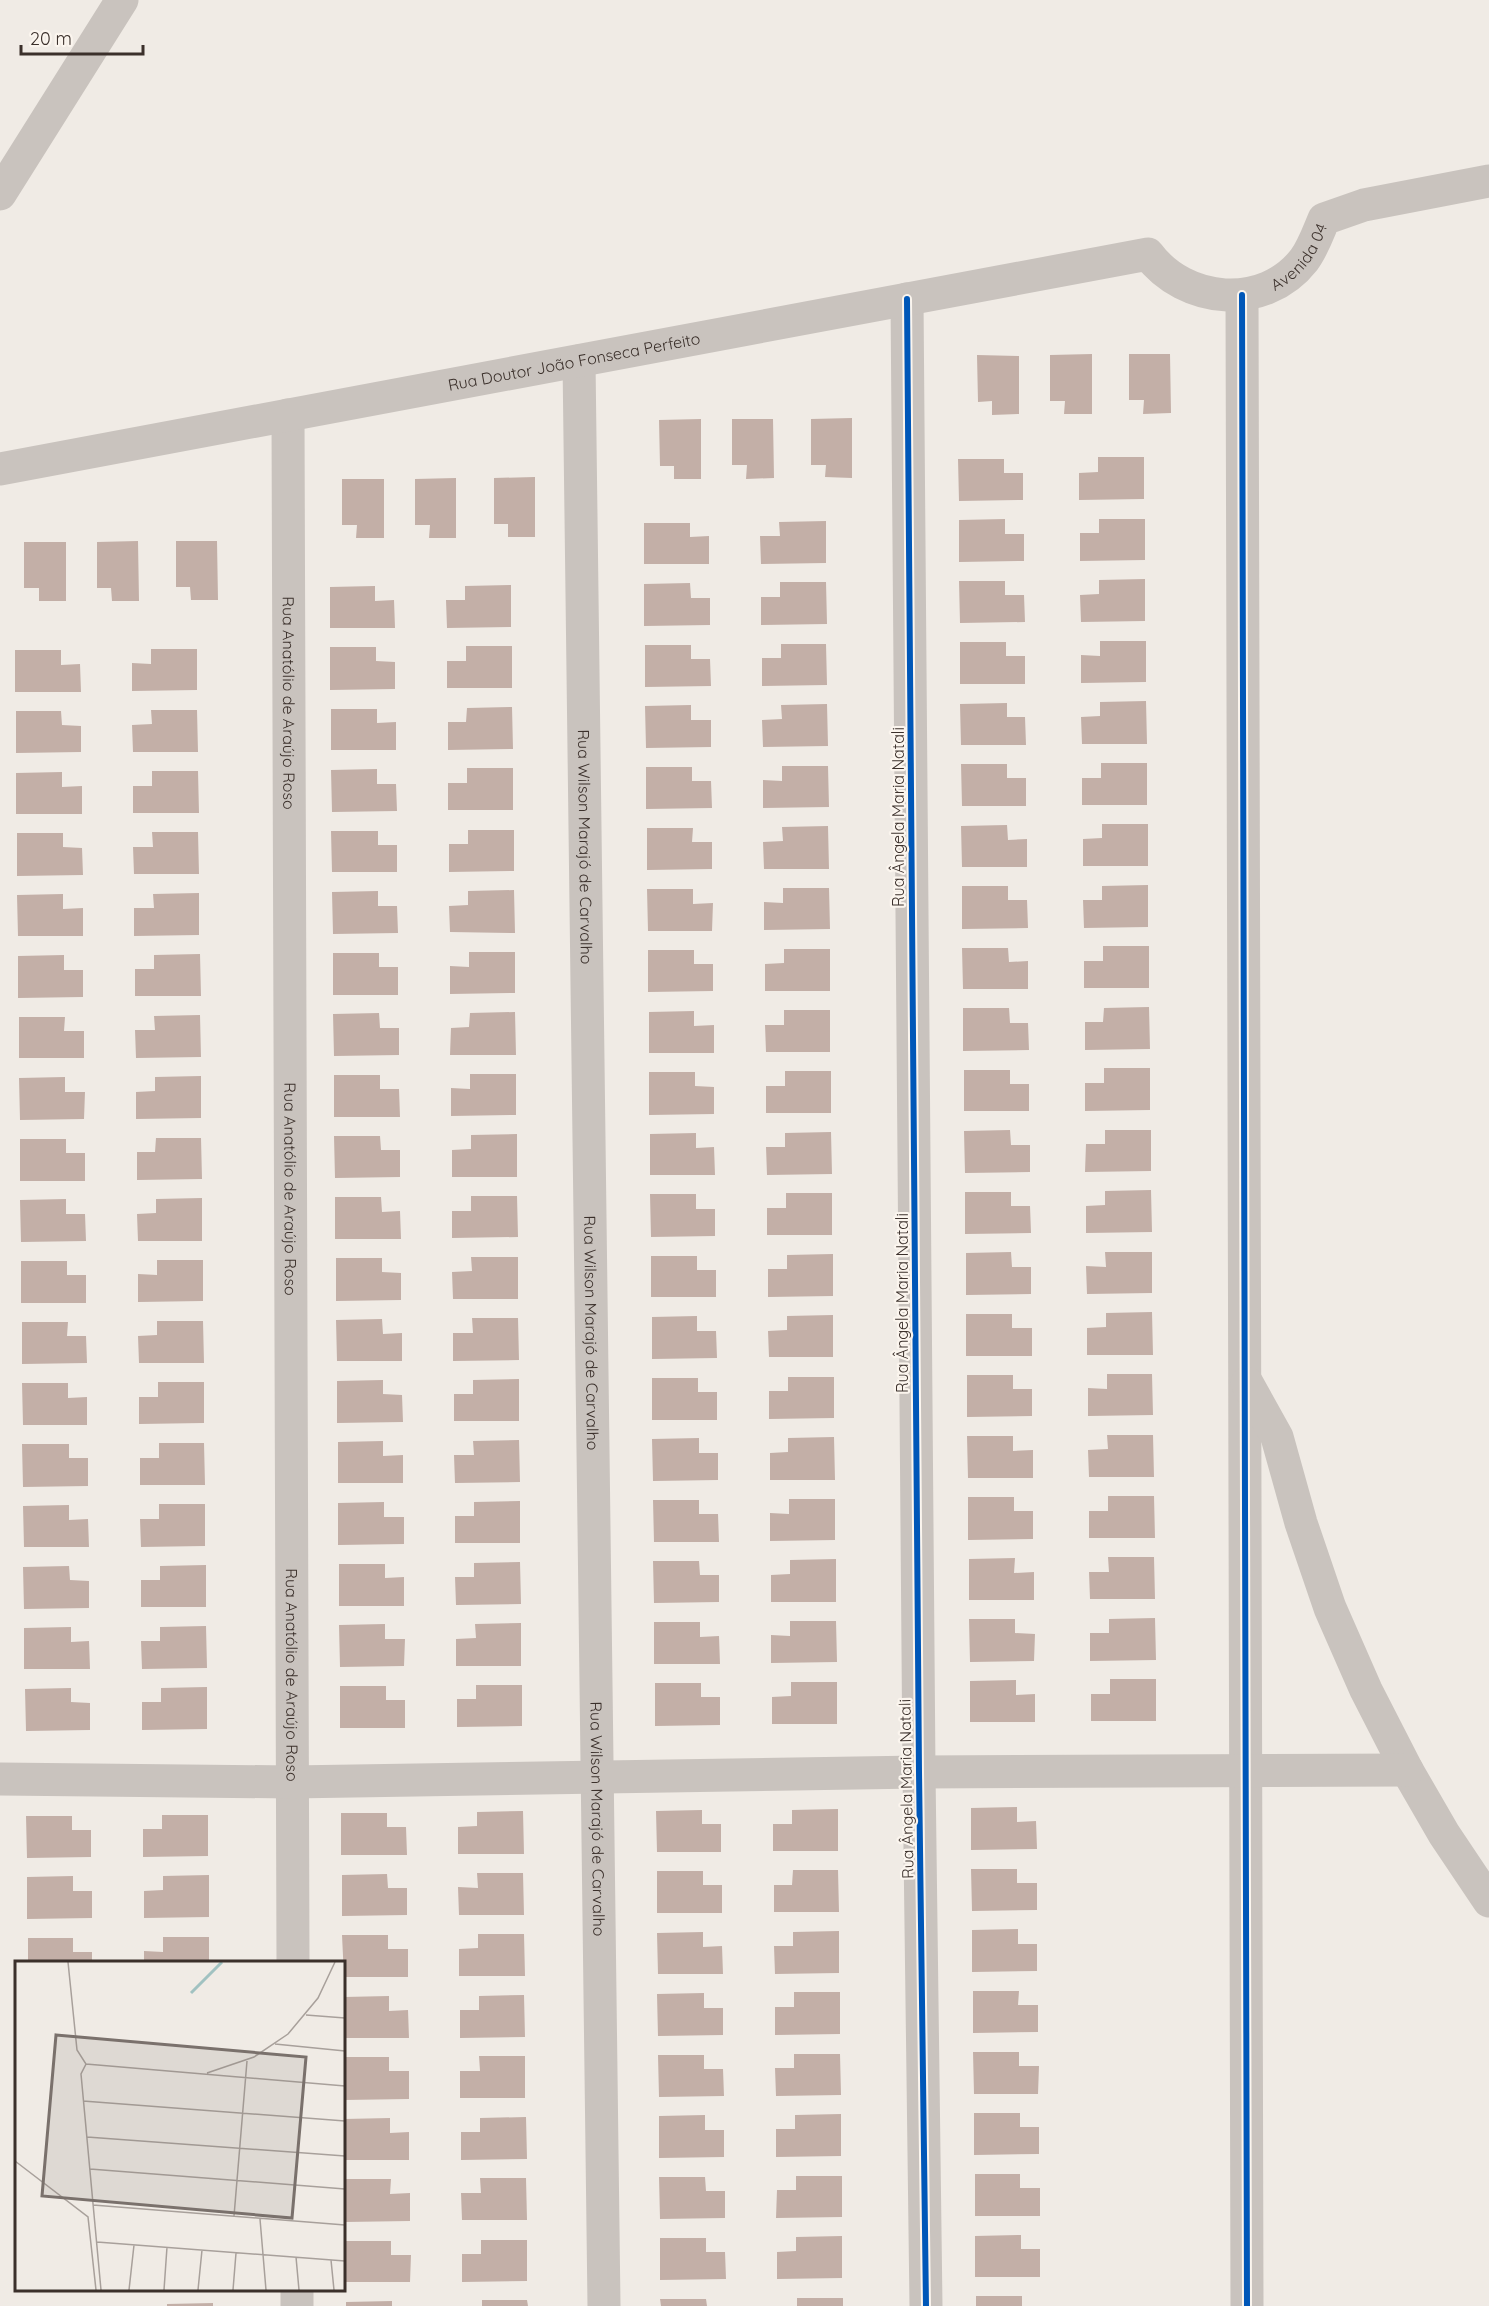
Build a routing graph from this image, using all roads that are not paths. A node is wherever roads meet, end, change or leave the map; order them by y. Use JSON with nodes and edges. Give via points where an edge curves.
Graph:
{"nodes":[{"id":1,"x":122,"y":0,"type":"edge"},
{"id":2,"x":1489,"y":181,"type":"edge"},
{"id":3,"x":0,"y":194,"type":"edge"},
{"id":4,"x":1148,"y":254,"type":"joint"},
{"id":5,"x":1242,"y":294,"type":"junction"},
{"id":6,"x":907,"y":300,"type":"junction"},
{"id":7,"x":579,"y":361,"type":"junction"},
{"id":8,"x":288,"y":415,"type":"junction"},
{"id":9,"x":0,"y":469,"type":"edge"},
{"id":10,"x":1246,"y":1381,"type":"junction"},
{"id":11,"x":1407,"y":1770,"type":"junction"},
{"id":12,"x":1245,"y":1771,"type":"junction"},
{"id":13,"x":919,"y":1772,"type":"junction"},
{"id":14,"x":596,"y":1776,"type":"junction"},
{"id":15,"x":0,"y":1779,"type":"edge"},
{"id":16,"x":291,"y":1782,"type":"junction"},
{"id":17,"x":1489,"y":1901,"type":"edge"},
{"id":18,"x":293,"y":1961,"type":"edge"},
{"id":19,"x":604,"y":2306,"type":"edge"},
{"id":20,"x":926,"y":2306,"type":"edge"},
{"id":21,"x":1248,"y":2306,"type":"edge"}],
"edges":[{"from":1,"to":3,"type":"street"},
{"from":2,"to":5,"type":"street","name":"Avenida 04","via":[[1364,205],[1324,219],[1303,261],[1286,277],[1265,289]]},
{"from":4,"to":5,"type":"street","name":"Avenida 04","via":[[1174,279],[1196,290]]},
{"from":4,"to":6,"type":"street","name":"Rua Doutor João Fonseca Perfeito"},
{"from":5,"to":10,"type":"street"},
{"from":6,"to":7,"type":"street","name":"Rua Doutor João Fonseca Perfeito"},
{"from":6,"to":13,"type":"street","name":"Rua Ângela Maria Natali"},
{"from":7,"to":8,"type":"street","name":"Rua Doutor João Fonseca Perfeito"},
{"from":7,"to":14,"type":"street","name":"Rua Wilson Marajó de Carvalho"},
{"from":8,"to":9,"type":"street","name":"Rua Doutor João Fonseca Perfeito"},
{"from":8,"to":16,"type":"street","name":"Rua Anatólio de Araújo Roso"},
{"from":10,"to":11,"type":"street","via":[[1277,1437],[1330,1608]]},
{"from":10,"to":12,"type":"street"},
{"from":11,"to":12,"type":"street"},
{"from":11,"to":17,"type":"street"},
{"from":12,"to":13,"type":"street"},
{"from":12,"to":21,"type":"street"},
{"from":13,"to":14,"type":"street"},
{"from":13,"to":20,"type":"street","name":"Rua Ângela Maria Natali"},
{"from":14,"to":16,"type":"street"},
{"from":14,"to":19,"type":"street","name":"Rua Wilson Marajó de Carvalho"},
{"from":15,"to":16,"type":"street"},
{"from":16,"to":18,"type":"street","name":"Rua Anatólio de Araújo Roso"}]}
